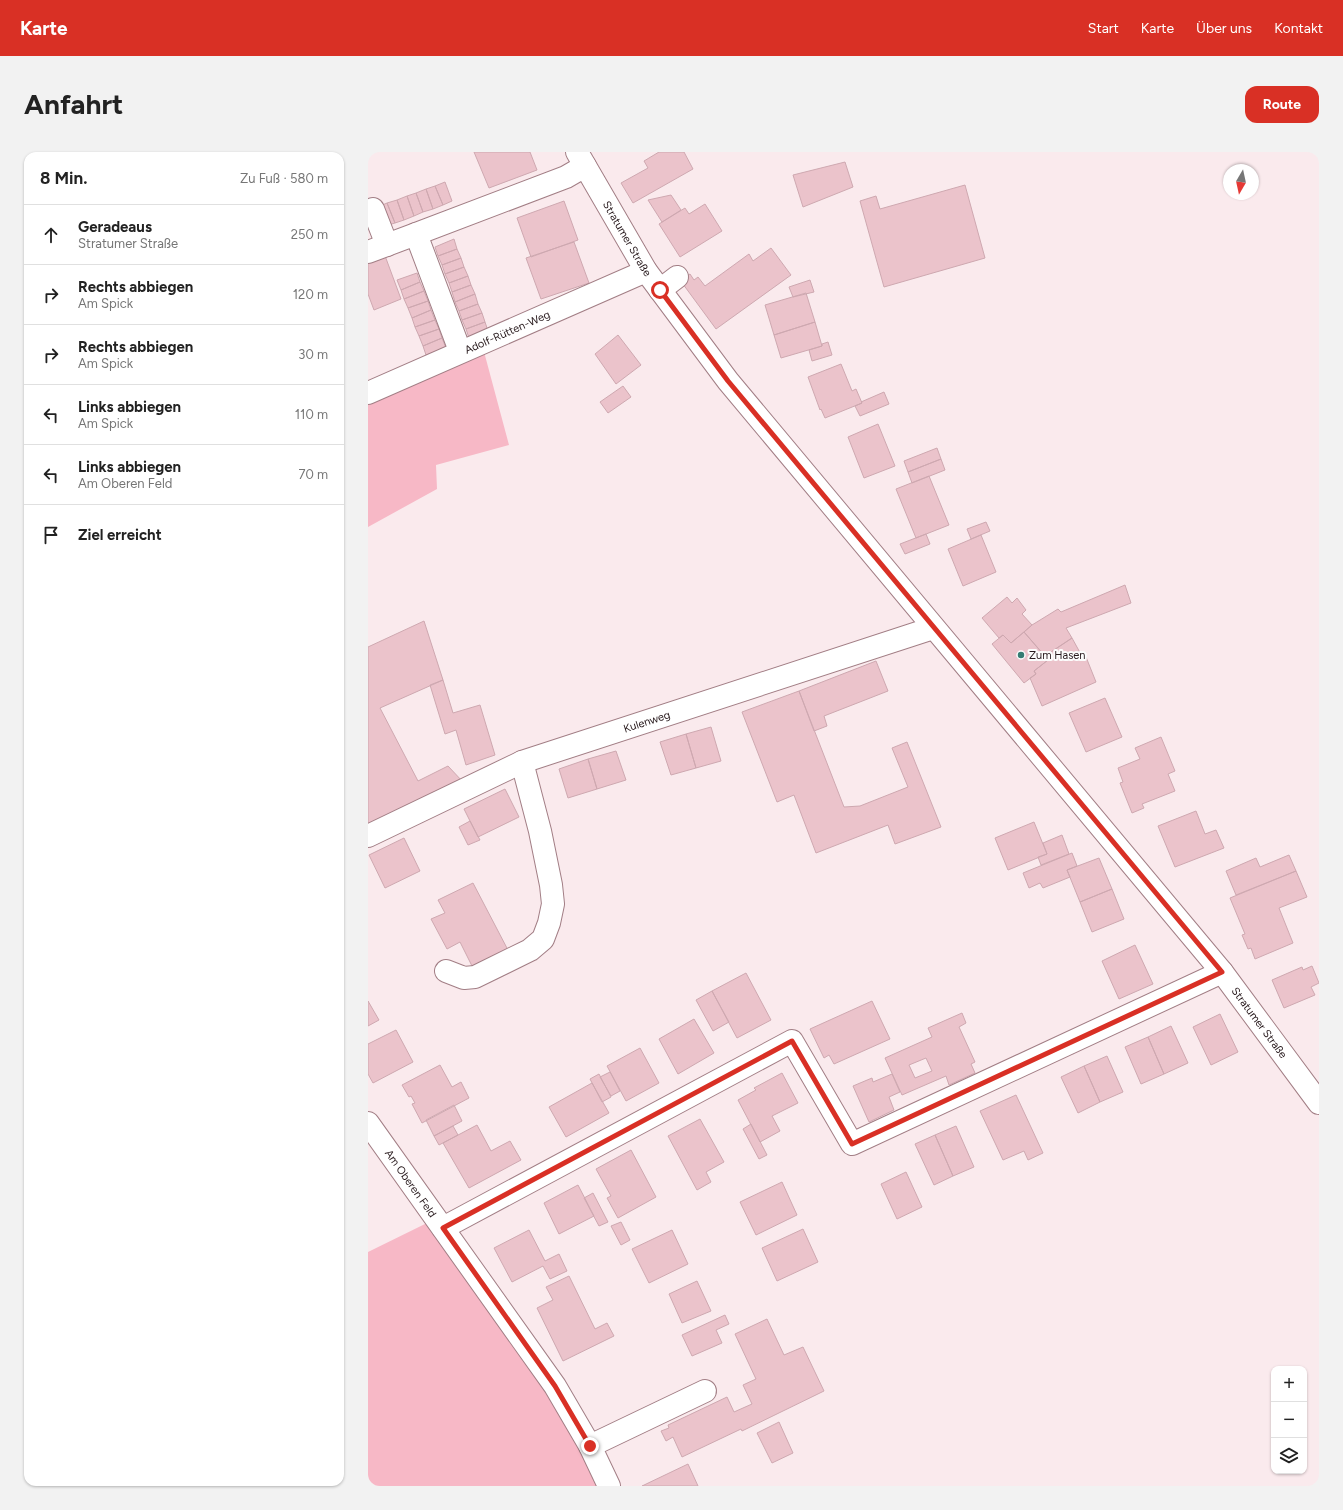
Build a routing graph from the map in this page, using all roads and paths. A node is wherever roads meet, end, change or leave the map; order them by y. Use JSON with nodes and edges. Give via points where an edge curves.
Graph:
{"nodes":[{"id":1,"x":581,"y":159,"type":"edge"},
{"id":2,"x":373,"y":209,"type":"dead end"},
{"id":3,"x":416,"y":234,"type":"junction"},
{"id":4,"x":377,"y":248,"type":"edge"},
{"id":5,"x":646,"y":271,"type":"junction"},
{"id":6,"x":457,"y":343,"type":"dead end"},
{"id":7,"x":368,"y":393,"type":"edge"},
{"id":8,"x":933,"y":628,"type":"junction"},
{"id":9,"x":522,"y":762,"type":"junction"},
{"id":10,"x":368,"y":836,"type":"edge"},
{"id":11,"x":446,"y":971,"type":"dead end"},
{"id":12,"x":1222,"y":972,"type":"junction"},
{"id":13,"x":1319,"y":1103,"type":"edge"},
{"id":14,"x":368,"y":1123,"type":"edge"},
{"id":15,"x":443,"y":1228,"type":"junction"},
{"id":16,"x":705,"y":1391,"type":"dead end"},
{"id":17,"x":590,"y":1446,"type":"junction"},
{"id":18,"x":609,"y":1486,"type":"edge"}],
"edges":[{"from":1,"to":3,"type":"street","via":[[566,177]]},
{"from":1,"to":5,"type":"street","name":"Stratumer Straße"},
{"from":2,"to":4,"type":"street"},
{"from":3,"to":4,"type":"street"},
{"from":3,"to":6,"type":"street"},
{"from":5,"to":7,"type":"street","name":"Adolf-Rütten-Weg"},
{"from":5,"to":8,"type":"street","name":"Stratumer Straße","via":[[669,284],[728,381]]},
{"from":8,"to":9,"type":"street","name":"Kulenweg"},
{"from":8,"to":12,"type":"street","name":"Stratumer Straße"},
{"from":9,"to":10,"type":"street","name":"Kulenweg"},
{"from":9,"to":11,"type":"street","via":[[551,885],[553,904],[550,923],[543,939],[530,950],[475,977],[464,978]]},
{"from":12,"to":13,"type":"street","name":"Stratumer Straße"},
{"from":12,"to":15,"type":"street","via":[[852,1144],[792,1041]]},
{"from":14,"to":15,"type":"street","name":"Am Oberen Feld"},
{"from":15,"to":17,"type":"street","name":"Am Oberen Feld","via":[[555,1386]]},
{"from":16,"to":17,"type":"street"},
{"from":17,"to":18,"type":"street","name":"Am Oberen Feld"}]}
